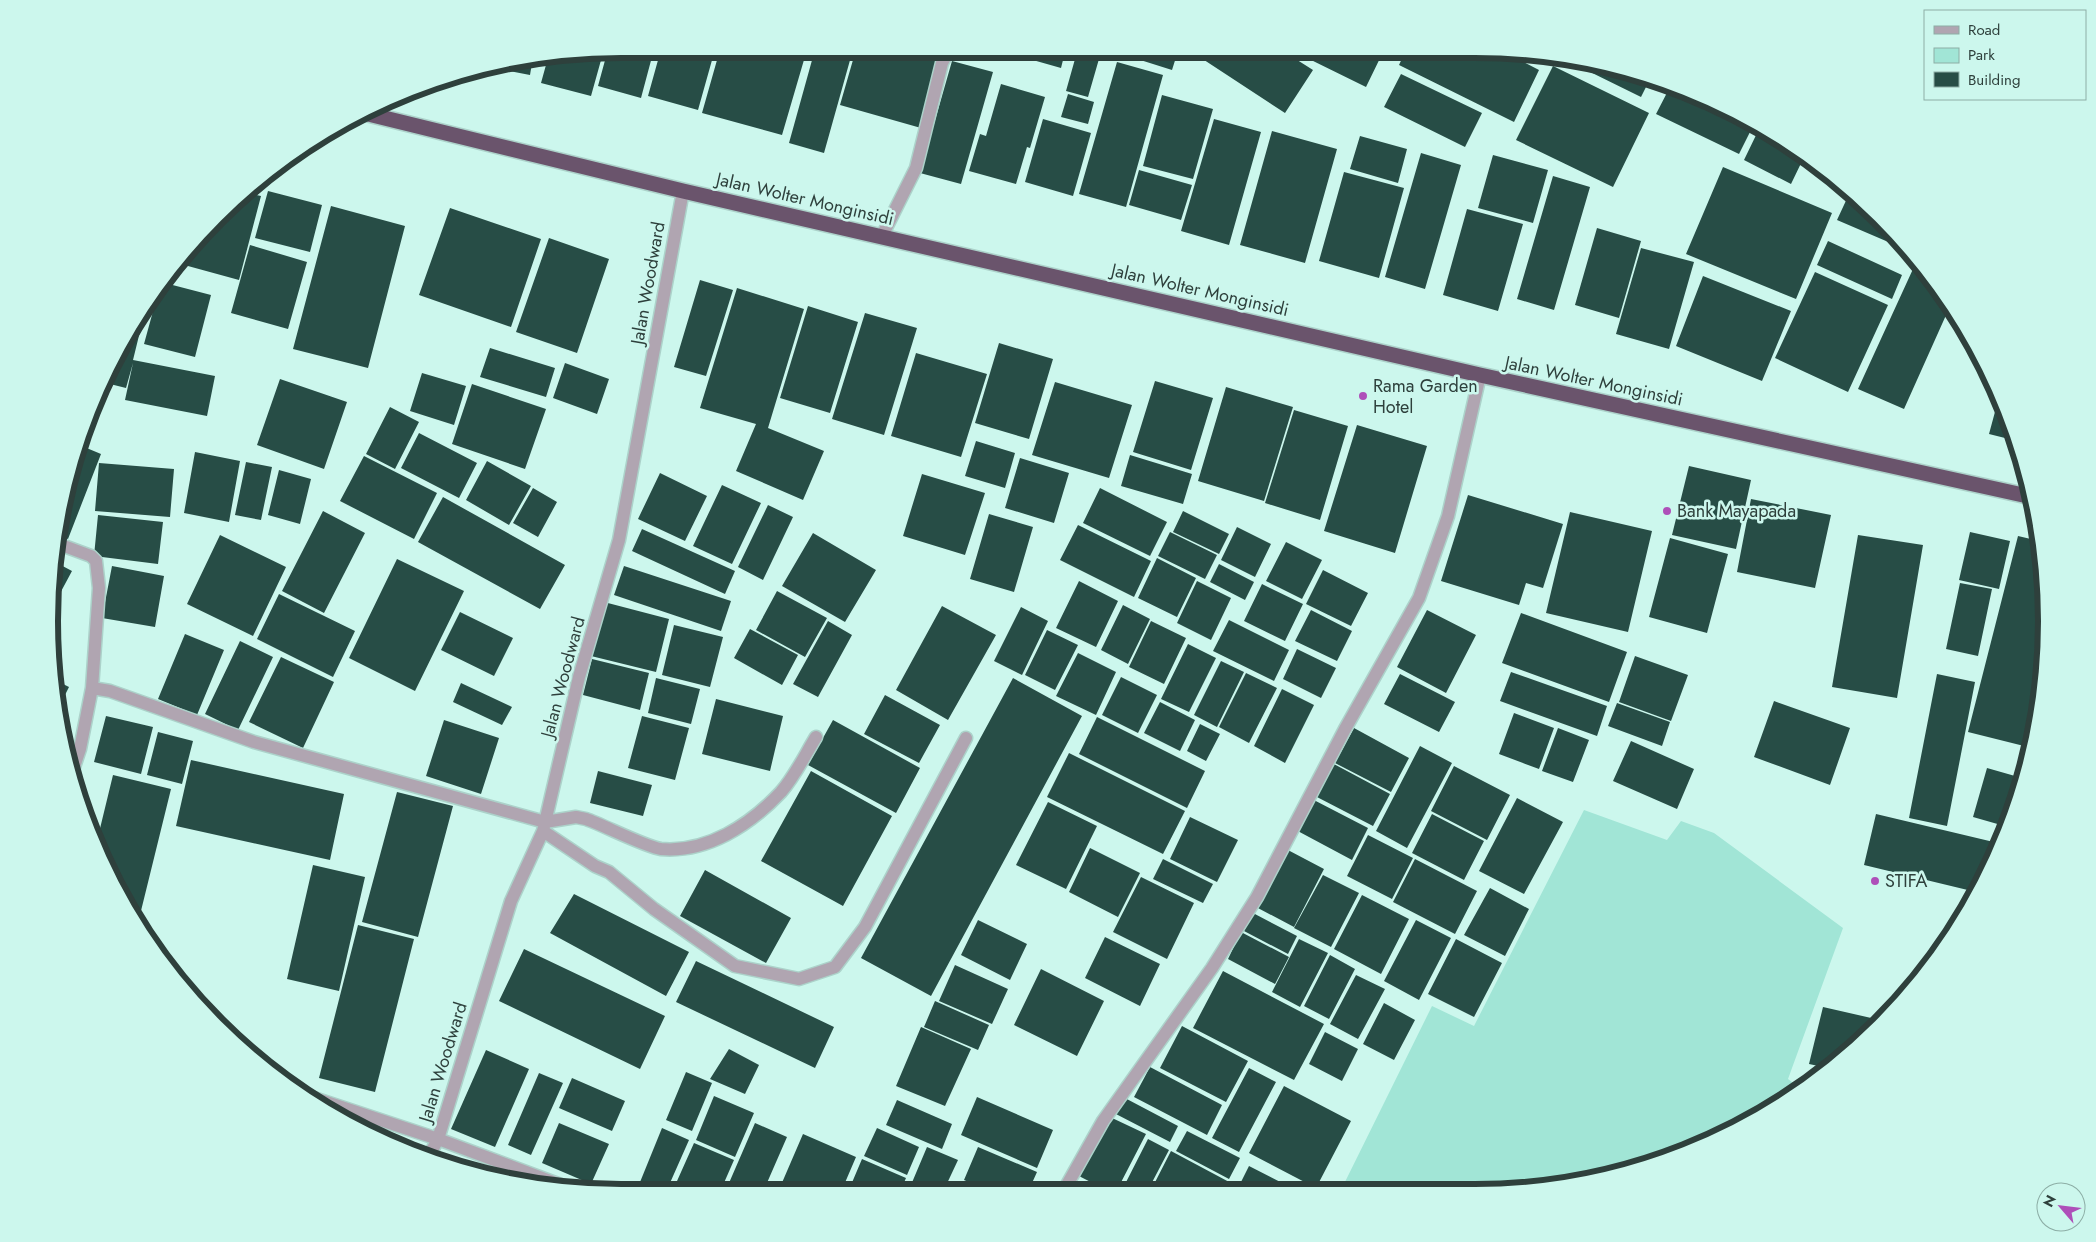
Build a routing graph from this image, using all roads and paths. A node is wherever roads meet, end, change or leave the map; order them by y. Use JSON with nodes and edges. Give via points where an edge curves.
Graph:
{"nodes":[{"id":1,"x":945,"y":57,"type":"edge"},
{"id":2,"x":373,"y":115,"type":"edge"},
{"id":3,"x":683,"y":191,"type":"junction"},
{"id":4,"x":882,"y":236,"type":"junction"},
{"id":5,"x":1480,"y":375,"type":"junction"},
{"id":6,"x":2024,"y":495,"type":"edge"},
{"id":7,"x":62,"y":545,"type":"edge"},
{"id":8,"x":92,"y":688,"type":"junction"},
{"id":9,"x":816,"y":737,"type":"dead end"},
{"id":10,"x":966,"y":738,"type":"dead end"},
{"id":11,"x":76,"y":762,"type":"edge"},
{"id":12,"x":544,"y":826,"type":"junction"},
{"id":13,"x":330,"y":1104,"type":"edge"},
{"id":14,"x":438,"y":1139,"type":"junction"},
{"id":15,"x":431,"y":1152,"type":"edge"},
{"id":16,"x":548,"y":1180,"type":"edge"},
{"id":17,"x":1067,"y":1185,"type":"edge"}],
"edges":[{"from":1,"to":4,"type":"street","via":[[916,168]]},
{"from":2,"to":3,"type":"highway","name":"Jalan Wolter Monginsidi"},
{"from":3,"to":4,"type":"highway","name":"Jalan Wolter Monginsidi"},
{"from":3,"to":12,"type":"street","name":"Jalan Woodward","via":[[619,540],[579,677]]},
{"from":4,"to":5,"type":"highway","name":"Jalan Wolter Monginsidi"},
{"from":5,"to":6,"type":"highway","name":"Jalan Wolter Monginsidi"},
{"from":5,"to":17,"type":"street","via":[[1448,516],[1419,598],[1345,729],[1257,897],[1207,976],[1103,1120]]},
{"from":7,"to":8,"type":"street","via":[[96,561],[99,588]]},
{"from":8,"to":11,"type":"street"},
{"from":8,"to":12,"type":"street","via":[[110,691],[254,742]]},
{"from":9,"to":12,"type":"street","via":[[776,796],[748,821],[709,844],[659,849],[576,817]]},
{"from":10,"to":12,"type":"street","via":[[865,927],[835,967],[799,979],[735,966]]},
{"from":12,"to":14,"type":"street","name":"Jalan Woodward","via":[[511,901]]},
{"from":13,"to":14,"type":"street"},
{"from":14,"to":15,"type":"street","name":"Jalan Woodward"},
{"from":14,"to":16,"type":"street"}]}
